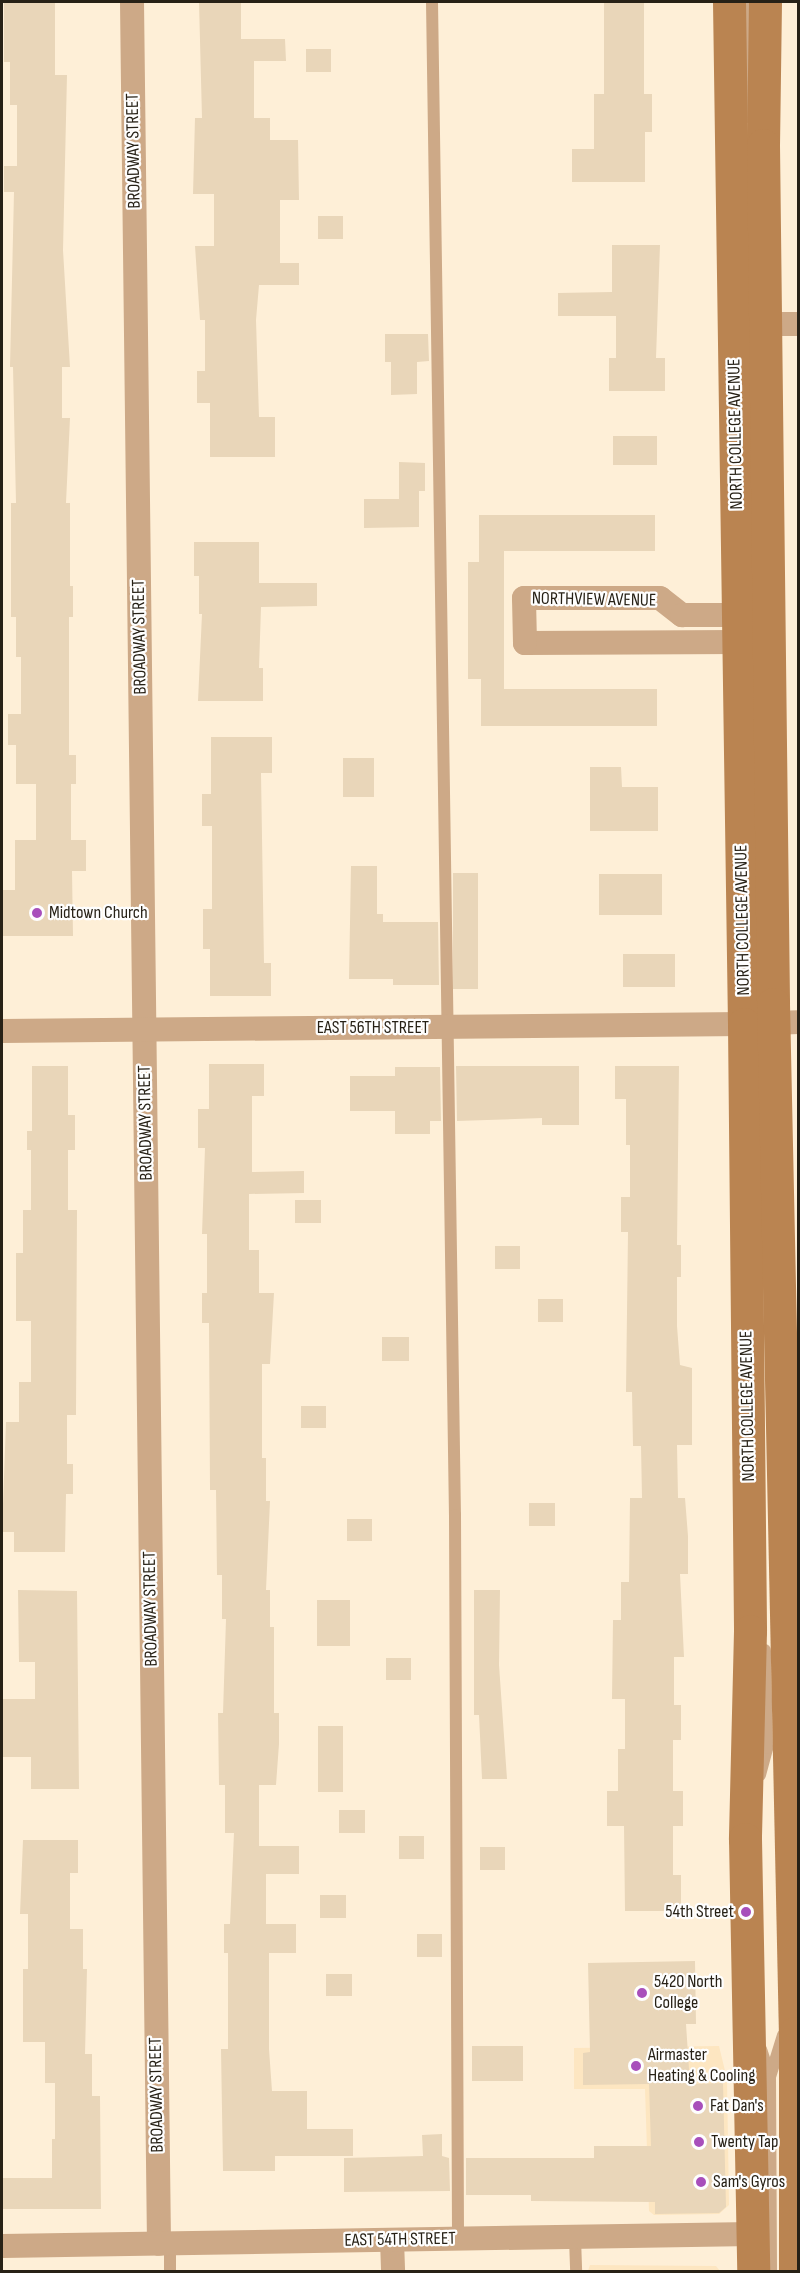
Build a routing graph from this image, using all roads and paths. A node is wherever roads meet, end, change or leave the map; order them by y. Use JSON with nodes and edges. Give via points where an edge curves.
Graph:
{"nodes":[{"id":1,"x":132,"y":2,"type":"edge"},
{"id":2,"x":432,"y":2,"type":"edge"},
{"id":3,"x":729,"y":2,"type":"edge"},
{"id":4,"x":746,"y":2,"type":"edge"},
{"id":5,"x":765,"y":2,"type":"edge"},
{"id":6,"x":747,"y":133,"type":"dead end"},
{"id":7,"x":765,"y":324,"type":"junction"},
{"id":8,"x":798,"y":324,"type":"edge"},
{"id":9,"x":682,"y":615,"type":"junction"},
{"id":10,"x":739,"y":628,"type":"junction"},
{"id":11,"x":682,"y":642,"type":"junction"},
{"id":12,"x":769,"y":1018,"type":"edge"},
{"id":13,"x":145,"y":1028,"type":"junction"},
{"id":14,"x":445,"y":1028,"type":"junction"},
{"id":15,"x":2,"y":1031,"type":"edge"},
{"id":16,"x":759,"y":1100,"type":"dead end"},
{"id":17,"x":783,"y":1633,"type":"edge"},
{"id":18,"x":767,"y":1748,"type":"junction"},
{"id":19,"x":745,"y":1839,"type":"junction"},
{"id":20,"x":791,"y":1839,"type":"junction"},
{"id":21,"x":795,"y":1888,"type":"edge"},
{"id":22,"x":794,"y":2003,"type":"junction"},
{"id":23,"x":746,"y":2004,"type":"junction"},
{"id":24,"x":770,"y":2077,"type":"junction"},
{"id":25,"x":797,"y":2129,"type":"edge"},
{"id":26,"x":779,"y":2233,"type":"edge"},
{"id":27,"x":575,"y":2238,"type":"junction"},
{"id":28,"x":392,"y":2240,"type":"junction"},
{"id":29,"x":458,"y":2240,"type":"junction"},
{"id":30,"x":164,"y":2244,"type":"junction"},
{"id":31,"x":2,"y":2246,"type":"edge"},
{"id":32,"x":170,"y":2271,"type":"edge"},
{"id":33,"x":393,"y":2271,"type":"edge"},
{"id":34,"x":576,"y":2271,"type":"edge"},
{"id":35,"x":753,"y":2271,"type":"edge"},
{"id":36,"x":771,"y":2271,"type":"edge"},
{"id":37,"x":795,"y":2271,"type":"edge"}],
"edges":[{"from":1,"to":13,"type":"street","name":"BROADWAY STREET"},
{"from":2,"to":14,"type":"lane"},
{"from":3,"to":10,"type":"main road","name":"NORTH COLLEGE AVENUE"},
{"from":4,"to":6,"type":"lane"},
{"from":5,"to":7,"type":"main road","name":"NORTH COLLEGE AVENUE"},
{"from":7,"to":8,"type":"street"},
{"from":7,"to":12,"type":"main road","name":"NORTH COLLEGE AVENUE"},
{"from":9,"to":10,"type":"street","name":"NORTHVIEW AVENUE"},
{"from":9,"to":11,"type":"lane","name":"NORTHVIEW AVENUE"},
{"from":9,"to":11,"type":"street","name":"NORTHVIEW AVENUE","via":[[660,598],[524,598],[525,643]]},
{"from":10,"to":11,"type":"street","name":"NORTHVIEW AVENUE"},
{"from":10,"to":12,"type":"main road","name":"NORTH COLLEGE AVENUE"},
{"from":12,"to":14,"type":"street","name":"EAST 56TH STREET"},
{"from":12,"to":16,"type":"lane","name":"NORTH COLLEGE AVENUE"},
{"from":12,"to":17,"type":"main road","name":"NORTH COLLEGE AVENUE"},
{"from":12,"to":19,"type":"main road","name":"NORTH COLLEGE AVENUE"},
{"from":13,"to":14,"type":"street","name":"EAST 56TH STREET"},
{"from":13,"to":15,"type":"street","name":"EAST 56TH STREET"},
{"from":13,"to":30,"type":"street","name":"BROADWAY STREET"},
{"from":14,"to":29,"type":"lane","via":[[455,1515]]},
{"from":17,"to":18,"type":"lane","name":"NORTH COLLEGE AVENUE"},
{"from":17,"to":20,"type":"main road","name":"NORTH COLLEGE AVENUE"},
{"from":18,"to":19,"type":"lane","name":"NORTH COLLEGE AVENUE"},
{"from":18,"to":20,"type":"lane","name":"NORTH COLLEGE AVENUE"},
{"from":19,"to":23,"type":"main road","name":"NORTH COLLEGE AVENUE"},
{"from":20,"to":21,"type":"main road","name":"NORTH COLLEGE AVENUE"},
{"from":21,"to":22,"type":"main road","name":"NORTH COLLEGE AVENUE"},
{"from":22,"to":24,"type":"lane","name":"NORTH COLLEGE AVENUE"},
{"from":22,"to":25,"type":"main road","name":"NORTH COLLEGE AVENUE"},
{"from":23,"to":24,"type":"lane","name":"NORTH COLLEGE AVENUE"},
{"from":23,"to":26,"type":"main road","name":"NORTH COLLEGE AVENUE"},
{"from":24,"to":26,"type":"lane","name":"NORTH COLLEGE AVENUE"},
{"from":25,"to":26,"type":"main road","name":"NORTH COLLEGE AVENUE"},
{"from":26,"to":27,"type":"street","name":"EAST 54TH STREET"},
{"from":26,"to":35,"type":"main road","name":"NORTH COLLEGE AVENUE"},
{"from":26,"to":36,"type":"lane","name":"NORTH COLLEGE AVENUE"},
{"from":26,"to":37,"type":"main road","name":"NORTH COLLEGE AVENUE"},
{"from":27,"to":29,"type":"street","name":"EAST 54TH STREET"},
{"from":27,"to":34,"type":"lane"},
{"from":28,"to":29,"type":"street","name":"EAST 54TH STREET"},
{"from":28,"to":30,"type":"street","name":"EAST 54TH STREET"},
{"from":28,"to":33,"type":"street"},
{"from":30,"to":31,"type":"street","name":"EAST 54TH STREET"},
{"from":30,"to":32,"type":"lane"}]}
